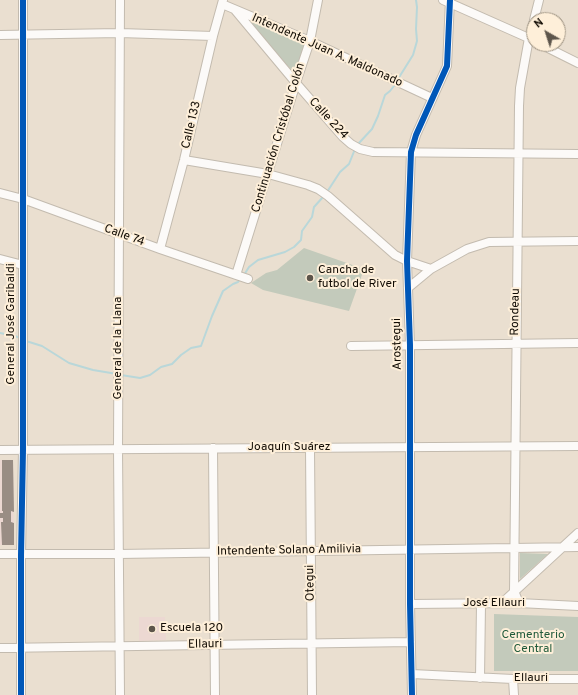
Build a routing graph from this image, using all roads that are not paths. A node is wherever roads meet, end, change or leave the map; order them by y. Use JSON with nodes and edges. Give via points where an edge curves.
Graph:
{"nodes":[{"id":1,"x":23,"y":0,"type":"edge"},
{"id":2,"x":120,"y":0,"type":"edge"},
{"id":3,"x":318,"y":0,"type":"edge"},
{"id":4,"x":540,"y":0,"type":"edge"},
{"id":5,"x":447,"y":1,"type":"edge"},
{"id":6,"x":222,"y":2,"type":"edge"},
{"id":7,"x":235,"y":10,"type":"junction"},
{"id":8,"x":536,"y":12,"type":"edge"},
{"id":9,"x":120,"y":32,"type":"junction"},
{"id":10,"x":23,"y":34,"type":"junction"},
{"id":11,"x":0,"y":35,"type":"edge"},
{"id":12,"x":213,"y":36,"type":"junction"},
{"id":13,"x":526,"y":37,"type":"edge"},
{"id":14,"x":310,"y":41,"type":"junction"},
{"id":15,"x":529,"y":52,"type":"edge"},
{"id":16,"x":556,"y":52,"type":"edge"},
{"id":17,"x":578,"y":63,"type":"edge"},
{"id":18,"x":296,"y":83,"type":"junction"},
{"id":19,"x":432,"y":98,"type":"junction"},
{"id":20,"x":410,"y":152,"type":"junction"},
{"id":21,"x":518,"y":154,"type":"junction"},
{"id":22,"x":578,"y":154,"type":"edge"},
{"id":23,"x":184,"y":160,"type":"junction"},
{"id":24,"x":268,"y":174,"type":"junction"},
{"id":25,"x":0,"y":193,"type":"edge"},
{"id":26,"x":23,"y":200,"type":"junction"},
{"id":27,"x":119,"y":235,"type":"junction"},
{"id":28,"x":517,"y":241,"type":"junction"},
{"id":29,"x":578,"y":241,"type":"edge"},
{"id":30,"x":160,"y":249,"type":"junction"},
{"id":31,"x":0,"y":259,"type":"edge"},
{"id":32,"x":407,"y":261,"type":"junction"},
{"id":33,"x":23,"y":265,"type":"junction"},
{"id":34,"x":431,"y":269,"type":"junction"},
{"id":35,"x":242,"y":277,"type":"joint"},
{"id":36,"x":408,"y":288,"type":"junction"},
{"id":37,"x":578,"y":343,"type":"edge"},
{"id":38,"x":516,"y":344,"type":"junction"},
{"id":39,"x":410,"y":345,"type":"junction"},
{"id":40,"x":350,"y":346,"type":"dead end"},
{"id":41,"x":515,"y":446,"type":"junction"},
{"id":42,"x":578,"y":446,"type":"edge"},
{"id":43,"x":410,"y":447,"type":"junction"},
{"id":44,"x":214,"y":448,"type":"junction"},
{"id":45,"x":310,"y":448,"type":"junction"},
{"id":46,"x":118,"y":449,"type":"junction"},
{"id":47,"x":0,"y":450,"type":"edge"},
{"id":48,"x":23,"y":450,"type":"junction"},
{"id":49,"x":578,"y":533,"type":"edge"},
{"id":50,"x":562,"y":547,"type":"junction"},
{"id":51,"x":578,"y":547,"type":"edge"},
{"id":52,"x":514,"y":548,"type":"junction"},
{"id":53,"x":410,"y":549,"type":"junction"},
{"id":54,"x":311,"y":551,"type":"junction"},
{"id":55,"x":214,"y":552,"type":"junction"},
{"id":56,"x":0,"y":554,"type":"edge"},
{"id":57,"x":119,"y":554,"type":"junction"},
{"id":58,"x":21,"y":555,"type":"junction"},
{"id":59,"x":514,"y":591,"type":"junction"},
{"id":60,"x":502,"y":603,"type":"junction"},
{"id":61,"x":519,"y":603,"type":"junction"},
{"id":62,"x":410,"y":604,"type":"junction"},
{"id":63,"x":481,"y":604,"type":"junction"},
{"id":64,"x":578,"y":606,"type":"edge"},
{"id":65,"x":411,"y":642,"type":"junction"},
{"id":66,"x":312,"y":643,"type":"junction"},
{"id":67,"x":215,"y":645,"type":"junction"},
{"id":68,"x":120,"y":646,"type":"junction"},
{"id":69,"x":20,"y":647,"type":"junction"},
{"id":70,"x":0,"y":648,"type":"edge"},
{"id":71,"x":412,"y":674,"type":"junction"},
{"id":72,"x":480,"y":678,"type":"junction"},
{"id":73,"x":514,"y":679,"type":"junction"},
{"id":74,"x":578,"y":679,"type":"edge"},
{"id":75,"x":20,"y":695,"type":"edge"},
{"id":76,"x":120,"y":695,"type":"edge"},
{"id":77,"x":215,"y":695,"type":"edge"},
{"id":78,"x":312,"y":695,"type":"edge"},
{"id":79,"x":412,"y":695,"type":"edge"},
{"id":80,"x":514,"y":695,"type":"edge"}],
"edges":[{"from":1,"to":10,"type":"street","name":"General José Garibaldi"},
{"from":2,"to":9,"type":"street","name":"General de la Llana"},
{"from":3,"to":14,"type":"street","name":"Continuación Cristóbal Colón"},
{"from":4,"to":8,"type":"street","name":"Rondeau"},
{"from":5,"to":13,"type":"street"},
{"from":5,"to":19,"type":"street","name":"Arostegui","via":[[447,66]]},
{"from":6,"to":7,"type":"street","name":"Intendente Juan A. Maldonado"},
{"from":6,"to":12,"type":"street","name":"Calle 133"},
{"from":7,"to":14,"type":"street","name":"Intendente Juan A. Maldonado"},
{"from":7,"to":18,"type":"street","name":"Calle 224"},
{"from":9,"to":10,"type":"street"},
{"from":9,"to":12,"type":"street"},
{"from":9,"to":27,"type":"street","name":"General de la Llana"},
{"from":10,"to":11,"type":"street"},
{"from":10,"to":26,"type":"street","name":"General José Garibaldi"},
{"from":12,"to":23,"type":"street","name":"Calle 133"},
{"from":14,"to":18,"type":"street","name":"Continuación Cristóbal Colón"},
{"from":14,"to":19,"type":"street","name":"Intendente Juan A. Maldonado"},
{"from":15,"to":21,"type":"street","name":"Rondeau","via":[[520,88]]},
{"from":16,"to":17,"type":"street"},
{"from":18,"to":20,"type":"street","name":"Calle 224","via":[[351,144],[373,152]]},
{"from":18,"to":24,"type":"street","name":"Continuación Cristóbal Colón"},
{"from":19,"to":20,"type":"street","name":"Arostegui"},
{"from":20,"to":21,"type":"street","name":"Calle 224"},
{"from":20,"to":32,"type":"street","name":"Arostegui"},
{"from":21,"to":22,"type":"street","name":"Calle 224"},
{"from":21,"to":28,"type":"street","name":"Rondeau"},
{"from":23,"to":24,"type":"street"},
{"from":23,"to":30,"type":"street","name":"Calle 133"},
{"from":24,"to":32,"type":"street","via":[[323,192],[395,255]]},
{"from":24,"to":35,"type":"street","name":"Continuación Cristóbal Colón"},
{"from":25,"to":26,"type":"street","name":"Calle 74"},
{"from":26,"to":27,"type":"street","name":"Calle 74"},
{"from":26,"to":33,"type":"street","name":"General José Garibaldi"},
{"from":27,"to":30,"type":"street","name":"Calle 74"},
{"from":27,"to":46,"type":"street","name":"General de la Llana"},
{"from":28,"to":29,"type":"street"},
{"from":28,"to":34,"type":"street","via":[[489,242],[467,249]]},
{"from":28,"to":38,"type":"street","name":"Rondeau"},
{"from":30,"to":35,"type":"street","name":"Calle 74"},
{"from":31,"to":33,"type":"street"},
{"from":32,"to":34,"type":"street"},
{"from":32,"to":36,"type":"street","name":"Arostegui"},
{"from":33,"to":48,"type":"street","name":"General José Garibaldi"},
{"from":34,"to":36,"type":"street"},
{"from":36,"to":39,"type":"street","name":"Arostegui"},
{"from":37,"to":38,"type":"street"},
{"from":38,"to":39,"type":"street"},
{"from":38,"to":41,"type":"street","name":"Rondeau"},
{"from":39,"to":40,"type":"street"},
{"from":39,"to":43,"type":"street","name":"Arostegui"},
{"from":41,"to":42,"type":"street","name":"Joaquín Suárez"},
{"from":41,"to":43,"type":"street","name":"Joaquín Suárez"},
{"from":41,"to":52,"type":"street","name":"Rondeau"},
{"from":43,"to":45,"type":"street","name":"Joaquín Suárez"},
{"from":43,"to":53,"type":"street","name":"Arostegui"},
{"from":44,"to":45,"type":"street","name":"Joaquín Suárez"},
{"from":44,"to":46,"type":"street","name":"Joaquín Suárez"},
{"from":44,"to":55,"type":"street"},
{"from":45,"to":54,"type":"street","name":"Otegui"},
{"from":46,"to":48,"type":"street","name":"Joaquín Suárez"},
{"from":46,"to":57,"type":"street","name":"General de la Llana"},
{"from":47,"to":48,"type":"street","name":"Joaquín Suárez"},
{"from":48,"to":58,"type":"street","name":"General José Garibaldi"},
{"from":49,"to":50,"type":"street"},
{"from":50,"to":51,"type":"street","name":"Intendente Solano Amilivia"},
{"from":50,"to":52,"type":"street","name":"Intendente Solano Amilivia"},
{"from":50,"to":59,"type":"street"},
{"from":52,"to":53,"type":"street","name":"Intendente Solano Amilivia"},
{"from":52,"to":59,"type":"street","name":"Rondeau"},
{"from":53,"to":54,"type":"street","name":"Intendente Solano Amilivia"},
{"from":53,"to":62,"type":"street","name":"Arostegui"},
{"from":54,"to":55,"type":"street","name":"Intendente Solano Amilivia"},
{"from":54,"to":66,"type":"street","name":"Otegui"},
{"from":55,"to":57,"type":"street","name":"Intendente Solano Amilivia"},
{"from":55,"to":67,"type":"street"},
{"from":56,"to":58,"type":"street","name":"Intendente Solano Amilivia"},
{"from":57,"to":58,"type":"street","name":"Intendente Solano Amilivia"},
{"from":57,"to":68,"type":"street","name":"General de la Llana"},
{"from":58,"to":69,"type":"street","name":"General José Garibaldi"},
{"from":59,"to":60,"type":"street"},
{"from":59,"to":61,"type":"street","name":"Rondeau"},
{"from":60,"to":61,"type":"street","name":"José Ellauri"},
{"from":60,"to":63,"type":"street","name":"José Ellauri"},
{"from":61,"to":64,"type":"street","name":"José Ellauri"},
{"from":62,"to":63,"type":"street","name":"José Ellauri"},
{"from":62,"to":65,"type":"street","name":"Arostegui"},
{"from":63,"to":72,"type":"street"},
{"from":65,"to":66,"type":"street","name":"Ellauri"},
{"from":65,"to":71,"type":"street","name":"Arostegui"},
{"from":66,"to":67,"type":"street","name":"Ellauri"},
{"from":66,"to":78,"type":"street","name":"Otegui"},
{"from":67,"to":68,"type":"street","name":"Ellauri"},
{"from":67,"to":77,"type":"street"},
{"from":68,"to":69,"type":"street","name":"Ellauri"},
{"from":68,"to":76,"type":"street","name":"General de la Llana"},
{"from":69,"to":70,"type":"street","name":"Ellauri"},
{"from":69,"to":75,"type":"street","name":"General José Garibaldi"},
{"from":71,"to":72,"type":"street","name":"Ellauri"},
{"from":71,"to":79,"type":"street","name":"Arostegui"},
{"from":72,"to":73,"type":"street","name":"Ellauri"},
{"from":73,"to":74,"type":"street","name":"Ellauri"},
{"from":73,"to":80,"type":"street"}]}
